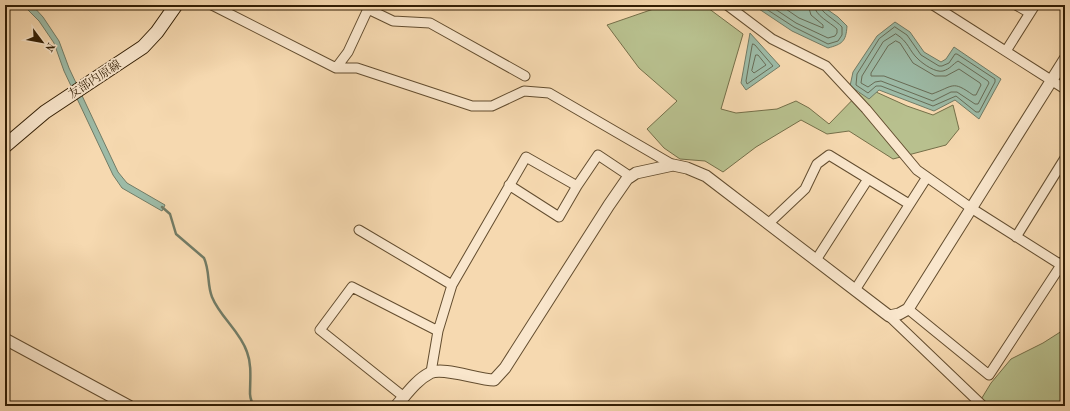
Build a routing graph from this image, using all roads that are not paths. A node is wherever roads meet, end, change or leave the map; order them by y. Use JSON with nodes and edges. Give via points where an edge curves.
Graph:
{"nodes":[{"id":1,"x":176,"y":5,"type":"edge"},
{"id":2,"x":212,"y":5,"type":"edge"},
{"id":3,"x":727,"y":5,"type":"edge"},
{"id":4,"x":933,"y":5,"type":"edge"},
{"id":5,"x":1016,"y":5,"type":"edge"},
{"id":6,"x":1035,"y":5,"type":"edge"},
{"id":7,"x":1030,"y":14,"type":"junction"},
{"id":8,"x":1006,"y":51,"type":"junction"},
{"id":9,"x":1065,"y":59,"type":"edge"},
{"id":10,"x":336,"y":68,"type":"junction"},
{"id":11,"x":525,"y":76,"type":"dead end"},
{"id":12,"x":1052,"y":80,"type":"junction"},
{"id":13,"x":1065,"y":89,"type":"edge"},
{"id":14,"x":5,"y":146,"type":"edge"},
{"id":15,"x":1065,"y":158,"type":"edge"},
{"id":16,"x":673,"y":165,"type":"junction"},
{"id":17,"x":631,"y":176,"type":"junction"},
{"id":18,"x":927,"y":177,"type":"junction"},
{"id":19,"x":868,"y":180,"type":"junction"},
{"id":20,"x":509,"y":186,"type":"junction"},
{"id":21,"x":577,"y":186,"type":"junction"},
{"id":22,"x":909,"y":204,"type":"junction"},
{"id":23,"x":971,"y":208,"type":"junction"},
{"id":24,"x":768,"y":224,"type":"junction"},
{"id":25,"x":359,"y":230,"type":"dead end"},
{"id":26,"x":1016,"y":237,"type":"junction"},
{"id":27,"x":816,"y":260,"type":"junction"},
{"id":28,"x":1063,"y":262,"type":"edge"},
{"id":29,"x":452,"y":285,"type":"junction"},
{"id":30,"x":855,"y":290,"type":"junction"},
{"id":31,"x":908,"y":309,"type":"junction"},
{"id":32,"x":889,"y":316,"type":"junction"},
{"id":33,"x":438,"y":331,"type":"junction"},
{"id":34,"x":5,"y":339,"type":"edge"},
{"id":35,"x":431,"y":372,"type":"junction"},
{"id":36,"x":404,"y":397,"type":"junction"},
{"id":37,"x":129,"y":406,"type":"edge"},
{"id":38,"x":396,"y":406,"type":"edge"},
{"id":39,"x":983,"y":406,"type":"edge"}],
"edges":[{"from":1,"to":14,"type":"main road","name":"友部内原線","via":[[143,48],[45,112]]},
{"from":2,"to":10,"type":"street"},
{"from":3,"to":18,"type":"street","via":[[772,39],[826,66],[917,170]]},
{"from":4,"to":8,"type":"street"},
{"from":5,"to":7,"type":"street"},
{"from":6,"to":7,"type":"street"},
{"from":7,"to":8,"type":"street"},
{"from":8,"to":12,"type":"street"},
{"from":9,"to":12,"type":"street"},
{"from":10,"to":11,"type":"street","via":[[348,52],[368,9],[394,21],[430,23]]},
{"from":10,"to":16,"type":"street","via":[[357,68],[472,106],[492,106],[524,91],[549,93]]},
{"from":12,"to":13,"type":"street"},
{"from":12,"to":23,"type":"street"},
{"from":15,"to":26,"type":"street"},
{"from":16,"to":17,"type":"street"},
{"from":16,"to":24,"type":"street","via":[[706,176]]},
{"from":17,"to":21,"type":"street","via":[[598,155]]},
{"from":17,"to":35,"type":"street","via":[[609,205],[505,368],[494,380],[441,370]]},
{"from":18,"to":22,"type":"street"},
{"from":18,"to":23,"type":"street"},
{"from":19,"to":22,"type":"street"},
{"from":19,"to":24,"type":"street","via":[[829,155],[817,164],[805,189]]},
{"from":19,"to":27,"type":"street"},
{"from":20,"to":21,"type":"street","via":[[526,157]]},
{"from":20,"to":21,"type":"street","via":[[559,217]]},
{"from":20,"to":29,"type":"street"},
{"from":22,"to":30,"type":"street"},
{"from":23,"to":26,"type":"street"},
{"from":23,"to":31,"type":"street"},
{"from":24,"to":27,"type":"street"},
{"from":25,"to":29,"type":"street"},
{"from":26,"to":28,"type":"street"},
{"from":27,"to":30,"type":"street"},
{"from":28,"to":31,"type":"street","via":[[989,374]]},
{"from":29,"to":33,"type":"street"},
{"from":30,"to":32,"type":"street"},
{"from":31,"to":32,"type":"street"},
{"from":32,"to":39,"type":"street"},
{"from":33,"to":35,"type":"street"},
{"from":33,"to":36,"type":"street","via":[[352,287],[320,330]]},
{"from":34,"to":37,"type":"street"},
{"from":35,"to":36,"type":"street","via":[[420,379]]},
{"from":36,"to":38,"type":"street"}]}
